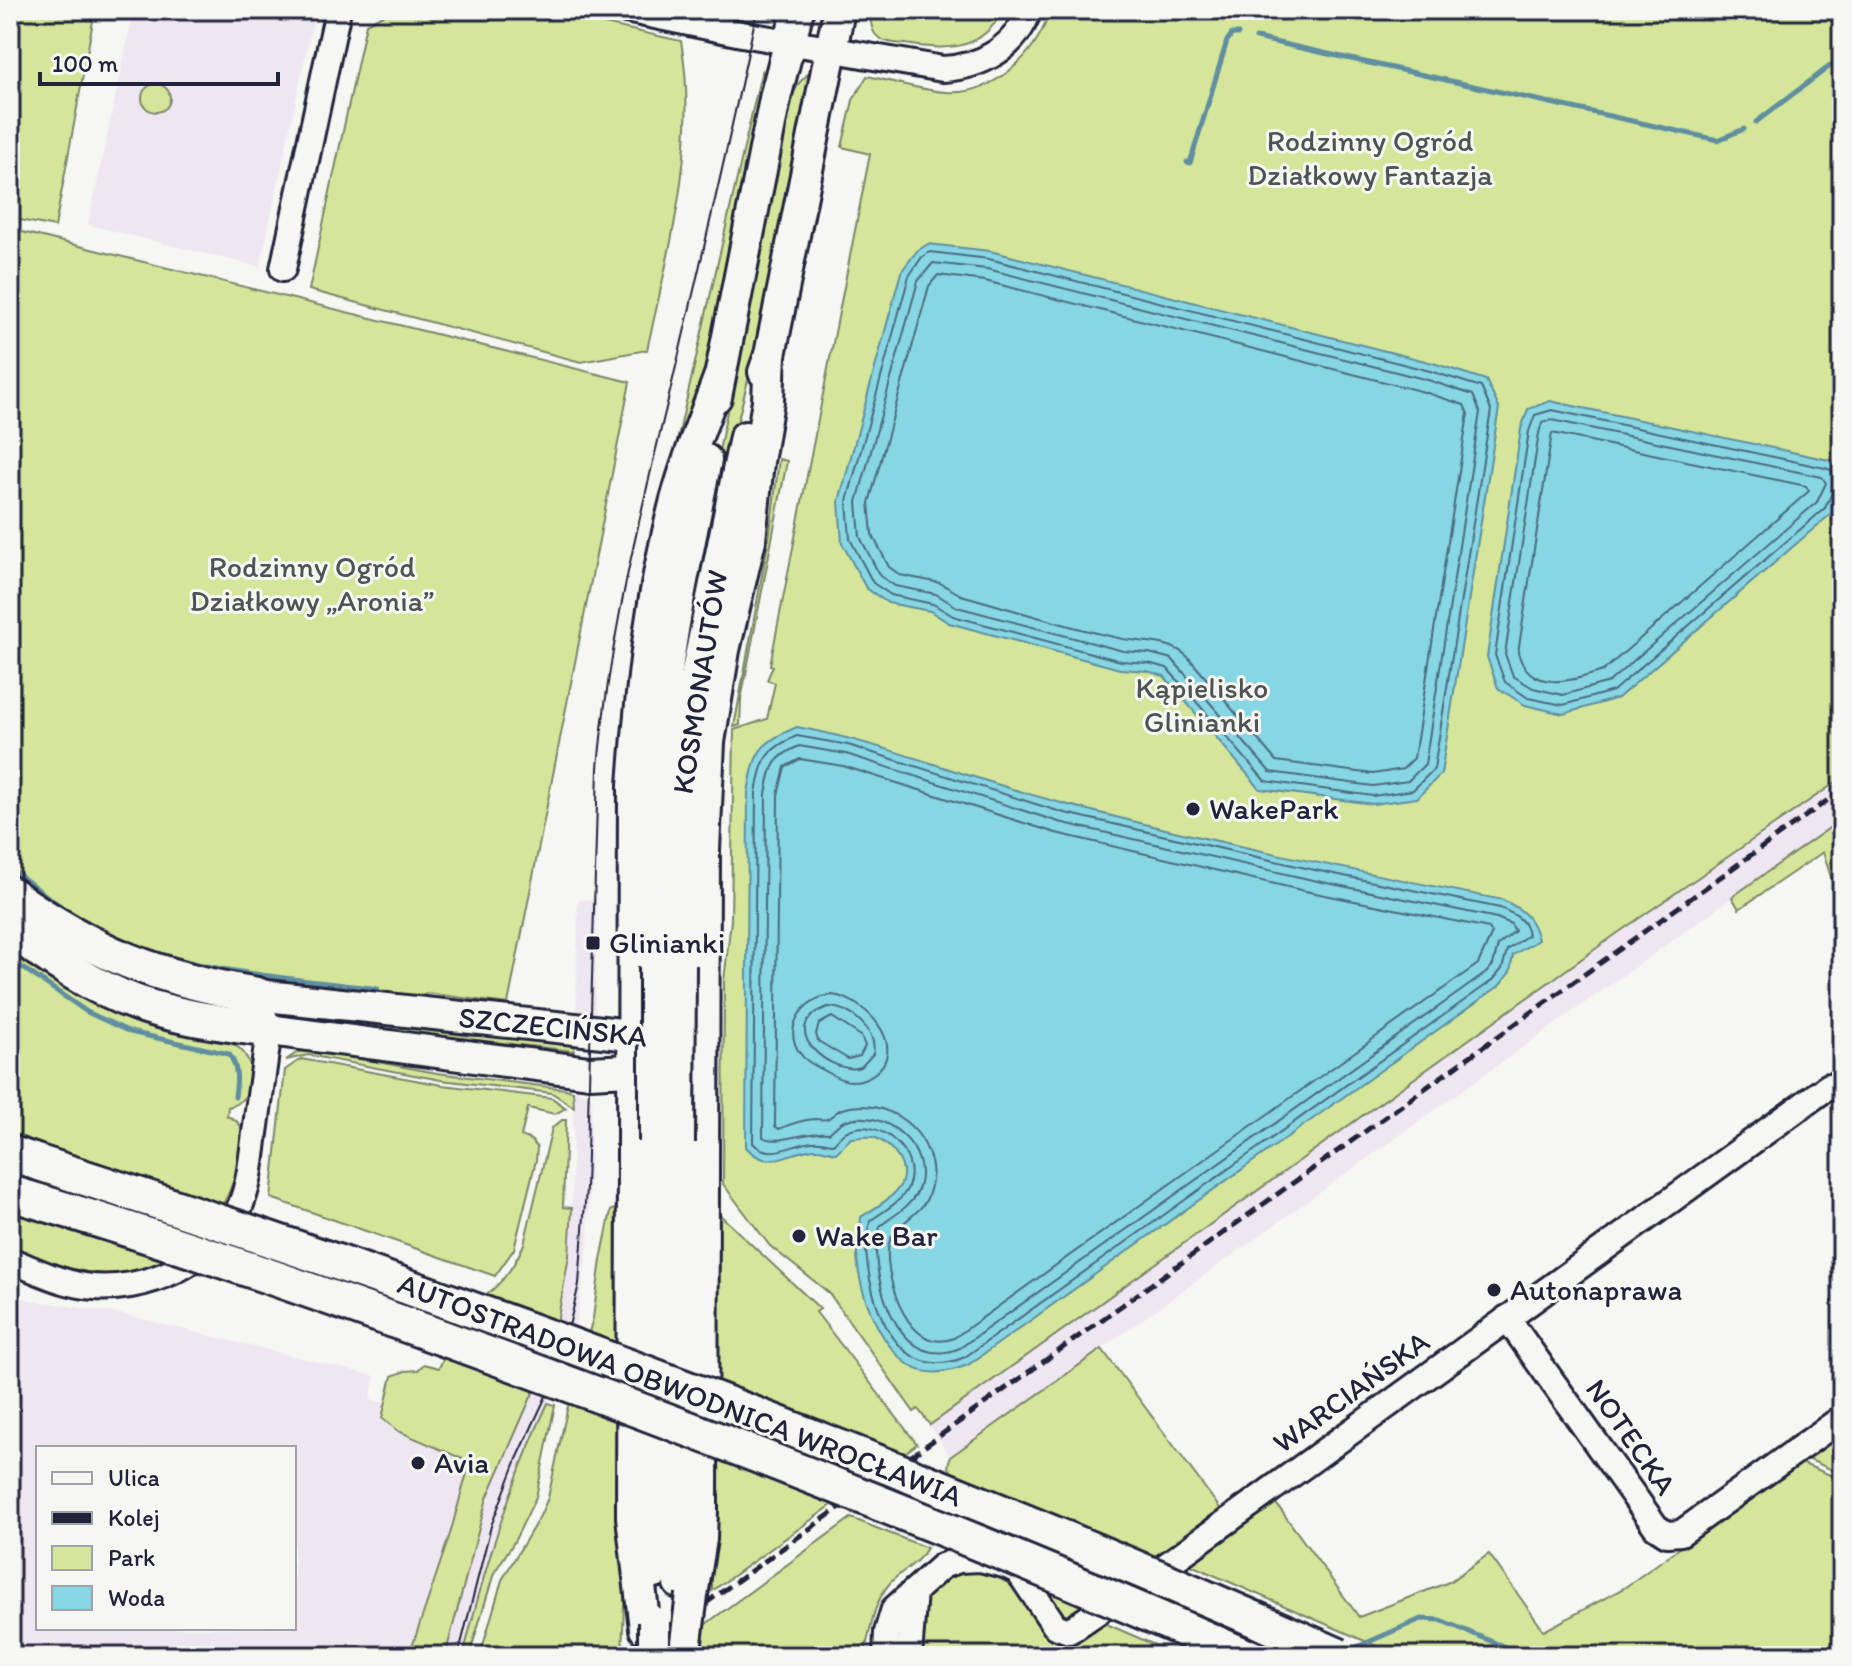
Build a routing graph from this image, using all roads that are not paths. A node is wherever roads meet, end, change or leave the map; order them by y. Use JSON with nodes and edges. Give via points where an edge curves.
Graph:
{"nodes":[{"id":1,"x":338,"y":10,"type":"edge"},
{"id":2,"x":626,"y":10,"type":"edge"},
{"id":3,"x":798,"y":10,"type":"edge"},
{"id":4,"x":839,"y":10,"type":"edge"},
{"id":5,"x":1029,"y":10,"type":"edge"},
{"id":6,"x":791,"y":42,"type":"junction"},
{"id":7,"x":831,"y":50,"type":"junction"},
{"id":8,"x":283,"y":269,"type":"dead end"},
{"id":9,"x":770,"y":355,"type":"junction"},
{"id":10,"x":719,"y":378,"type":"junction"},
{"id":11,"x":10,"y":894,"type":"edge"},
{"id":12,"x":10,"y":929,"type":"edge"},
{"id":13,"x":668,"y":966,"type":"junction"},
{"id":14,"x":257,"y":995,"type":"junction"},
{"id":15,"x":298,"y":999,"type":"junction"},
{"id":16,"x":269,"y":1030,"type":"junction"},
{"id":17,"x":632,"y":1035,"type":"junction"},
{"id":18,"x":703,"y":1057,"type":"junction"},
{"id":19,"x":632,"y":1071,"type":"junction"},
{"id":20,"x":589,"y":1072,"type":"junction"},
{"id":21,"x":1829,"y":1086,"type":"dead end"},
{"id":22,"x":632,"y":1113,"type":"junction"},
{"id":23,"x":667,"y":1142,"type":"junction"},
{"id":24,"x":10,"y":1153,"type":"edge"},
{"id":25,"x":10,"y":1193,"type":"edge"},
{"id":26,"x":10,"y":1260,"type":"edge"},
{"id":27,"x":1507,"y":1318,"type":"junction"},
{"id":28,"x":1842,"y":1418,"type":"edge"},
{"id":29,"x":914,"y":1591,"type":"junction"},
{"id":30,"x":686,"y":1600,"type":"junction"},
{"id":31,"x":666,"y":1646,"type":"edge"},
{"id":32,"x":886,"y":1656,"type":"edge"},
{"id":33,"x":909,"y":1656,"type":"edge"},
{"id":34,"x":1245,"y":1656,"type":"edge"},
{"id":35,"x":1339,"y":1656,"type":"edge"}],
"edges":[{"from":1,"to":8,"type":"street"},
{"from":2,"to":6,"type":"street"},
{"from":3,"to":6,"type":"main road","name":"KOSMONAUTÓW"},
{"from":4,"to":7,"type":"main road","name":"KOSMONAUTÓW"},
{"from":5,"to":7,"type":"street","via":[[1009,43],[965,68]]},
{"from":6,"to":7,"type":"street"},
{"from":6,"to":10,"type":"main road","name":"KOSMONAUTÓW"},
{"from":7,"to":9,"type":"main road","name":"KOSMONAUTÓW"},
{"from":9,"to":13,"type":"main road","name":"KOSMONAUTÓW","via":[[738,465],[691,701]]},
{"from":9,"to":18,"type":"main road","via":[[750,540],[709,742]]},
{"from":10,"to":13,"type":"main road","name":"KOSMONAUTÓW","via":[[659,739],[655,807]]},
{"from":10,"to":17,"type":"main road","via":[[673,509],[642,681],[634,785]]},
{"from":11,"to":14,"type":"highway","via":[[77,939],[128,963]]},
{"from":12,"to":16,"type":"highway","via":[[77,974],[136,1003]]},
{"from":13,"to":23,"type":"main road","name":"KOSMONAUTÓW","bridge":true},
{"from":14,"to":15,"type":"main road","name":"SZCZECIŃSKA"},
{"from":14,"to":16,"type":"street"},
{"from":15,"to":16,"type":"street"},
{"from":15,"to":17,"type":"main road","name":"SZCZECIŃSKA"},
{"from":16,"to":20,"type":"main road","name":"SZCZECIŃSKA"},
{"from":16,"to":26,"type":"street","via":[[241,1205],[200,1255],[139,1284],[107,1287],[59,1279]]},
{"from":17,"to":18,"type":"main road","name":"SZCZECIŃSKA","via":[[663,1039]]},
{"from":17,"to":19,"type":"main road"},
{"from":18,"to":19,"type":"main road","name":"SZCZECIŃSKA"},
{"from":18,"to":30,"type":"main road","via":[[702,1509],[701,1539]]},
{"from":19,"to":20,"type":"main road","name":"SZCZECIŃSKA"},
{"from":19,"to":22,"type":"main road"},
{"from":20,"to":22,"type":"main road"},
{"from":21,"to":27,"type":"street","name":"WARCIAŃSKA"},
{"from":22,"to":31,"type":"main road","via":[[632,1517]]},
{"from":23,"to":30,"type":"main road","name":"KOSMONAUTÓW"},
{"from":23,"to":31,"type":"main road","name":"KOSMONAUTÓW"},
{"from":24,"to":35,"type":"highway","name":"AUTOSTRADOWA OBWODNICA WROCŁAWIA","bridge":true,"via":[[639,1369],[1011,1515]]},
{"from":25,"to":34,"type":"highway","name":"AUTOSTRADOWA OBWODNICA WROCŁAWIA","bridge":true,"via":[[332,1298],[638,1409],[1000,1551]]},
{"from":27,"to":28,"type":"street","name":"NOTECKA","via":[[1656,1527],[1667,1534],[1681,1533]]},
{"from":27,"to":29,"type":"street","name":"WARCIAŃSKA","via":[[1069,1631],[1055,1626],[1018,1571],[980,1559],[942,1566]]},
{"from":29,"to":32,"type":"street","name":"WARCIAŃSKA","via":[[894,1609]]},
{"from":29,"to":33,"type":"street"},
{"from":30,"to":31,"type":"main road","name":"KOSMONAUTÓW"}]}
